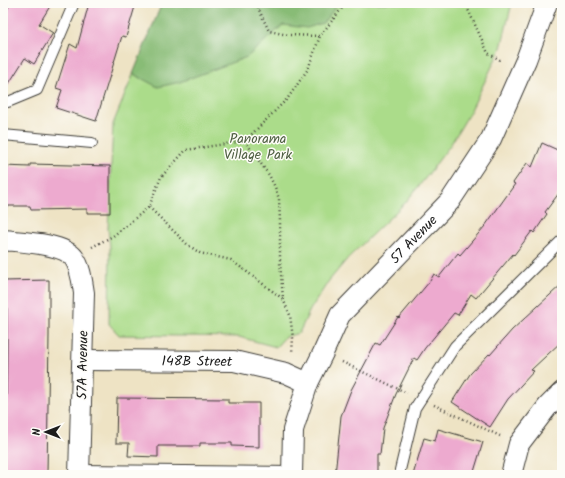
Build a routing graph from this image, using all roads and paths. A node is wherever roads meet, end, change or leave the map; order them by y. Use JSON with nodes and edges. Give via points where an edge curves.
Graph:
{"nodes":[{"id":1,"x":74,"y":3,"type":"edge"},
{"id":2,"x":257,"y":3,"type":"edge"},
{"id":3,"x":346,"y":3,"type":"edge"},
{"id":4,"x":465,"y":3,"type":"edge"},
{"id":5,"x":547,"y":3,"type":"edge"},
{"id":6,"x":320,"y":36,"type":"junction"},
{"id":7,"x":500,"y":60,"type":"dead end"},
{"id":8,"x":3,"y":101,"type":"edge"},
{"id":9,"x":3,"y":135,"type":"edge"},
{"id":10,"x":245,"y":141,"type":"junction"},
{"id":11,"x":92,"y":143,"type":"dead end"},
{"id":12,"x":149,"y":207,"type":"junction"},
{"id":13,"x":3,"y":240,"type":"edge"},
{"id":14,"x":562,"y":240,"type":"edge"},
{"id":15,"x":81,"y":253,"type":"junction"},
{"id":16,"x":283,"y":299,"type":"junction"},
{"id":17,"x":292,"y":358,"type":"dead end"},
{"id":18,"x":83,"y":360,"type":"junction"},
{"id":19,"x":342,"y":362,"type":"dead end"},
{"id":20,"x":308,"y":383,"type":"junction"},
{"id":21,"x":562,"y":392,"type":"edge"},
{"id":22,"x":409,"y":394,"type":"dead end"},
{"id":23,"x":432,"y":404,"type":"dead end"},
{"id":24,"x":511,"y":441,"type":"junction"},
{"id":25,"x":79,"y":472,"type":"edge"},
{"id":26,"x":190,"y":473,"type":"edge"},
{"id":27,"x":292,"y":474,"type":"edge"},
{"id":28,"x":400,"y":475,"type":"edge"},
{"id":29,"x":511,"y":475,"type":"edge"}],
"edges":[{"from":1,"to":8,"type":"lane","via":[[37,90],[8,102]]},
{"from":2,"to":6,"type":"path","via":[[269,31],[288,35]]},
{"from":3,"to":6,"type":"path"},
{"from":4,"to":7,"type":"path","via":[[488,53]]},
{"from":5,"to":20,"type":"street","name":"57 Avenue","via":[[492,139],[450,201],[340,315]]},
{"from":6,"to":10,"type":"path","via":[[308,69],[288,98]]},
{"from":9,"to":11,"type":"lane"},
{"from":10,"to":12,"type":"path","via":[[186,150],[161,178]]},
{"from":10,"to":16,"type":"path","via":[[269,175],[279,199],[279,250]]},
{"from":12,"to":15,"type":"path","via":[[113,236]]},
{"from":12,"to":16,"type":"path","via":[[188,245],[200,253],[231,260]]},
{"from":13,"to":15,"type":"street"},
{"from":14,"to":28,"type":"lane","via":[[455,346],[414,408]]},
{"from":15,"to":18,"type":"street","name":"57A Avenue","via":[[78,266],[84,294]]},
{"from":16,"to":17,"type":"path","via":[[290,315]]},
{"from":18,"to":20,"type":"street","name":"148B Street","via":[[234,361],[286,373]]},
{"from":18,"to":25,"type":"street","name":"57A Avenue"},
{"from":19,"to":22,"type":"path"},
{"from":20,"to":27,"type":"street","name":"57 Avenue","via":[[293,430]]},
{"from":21,"to":24,"type":"street"},
{"from":23,"to":24,"type":"path"},
{"from":24,"to":29,"type":"street"},
{"from":25,"to":26,"type":"lane"},
{"from":26,"to":27,"type":"lane"}]}
